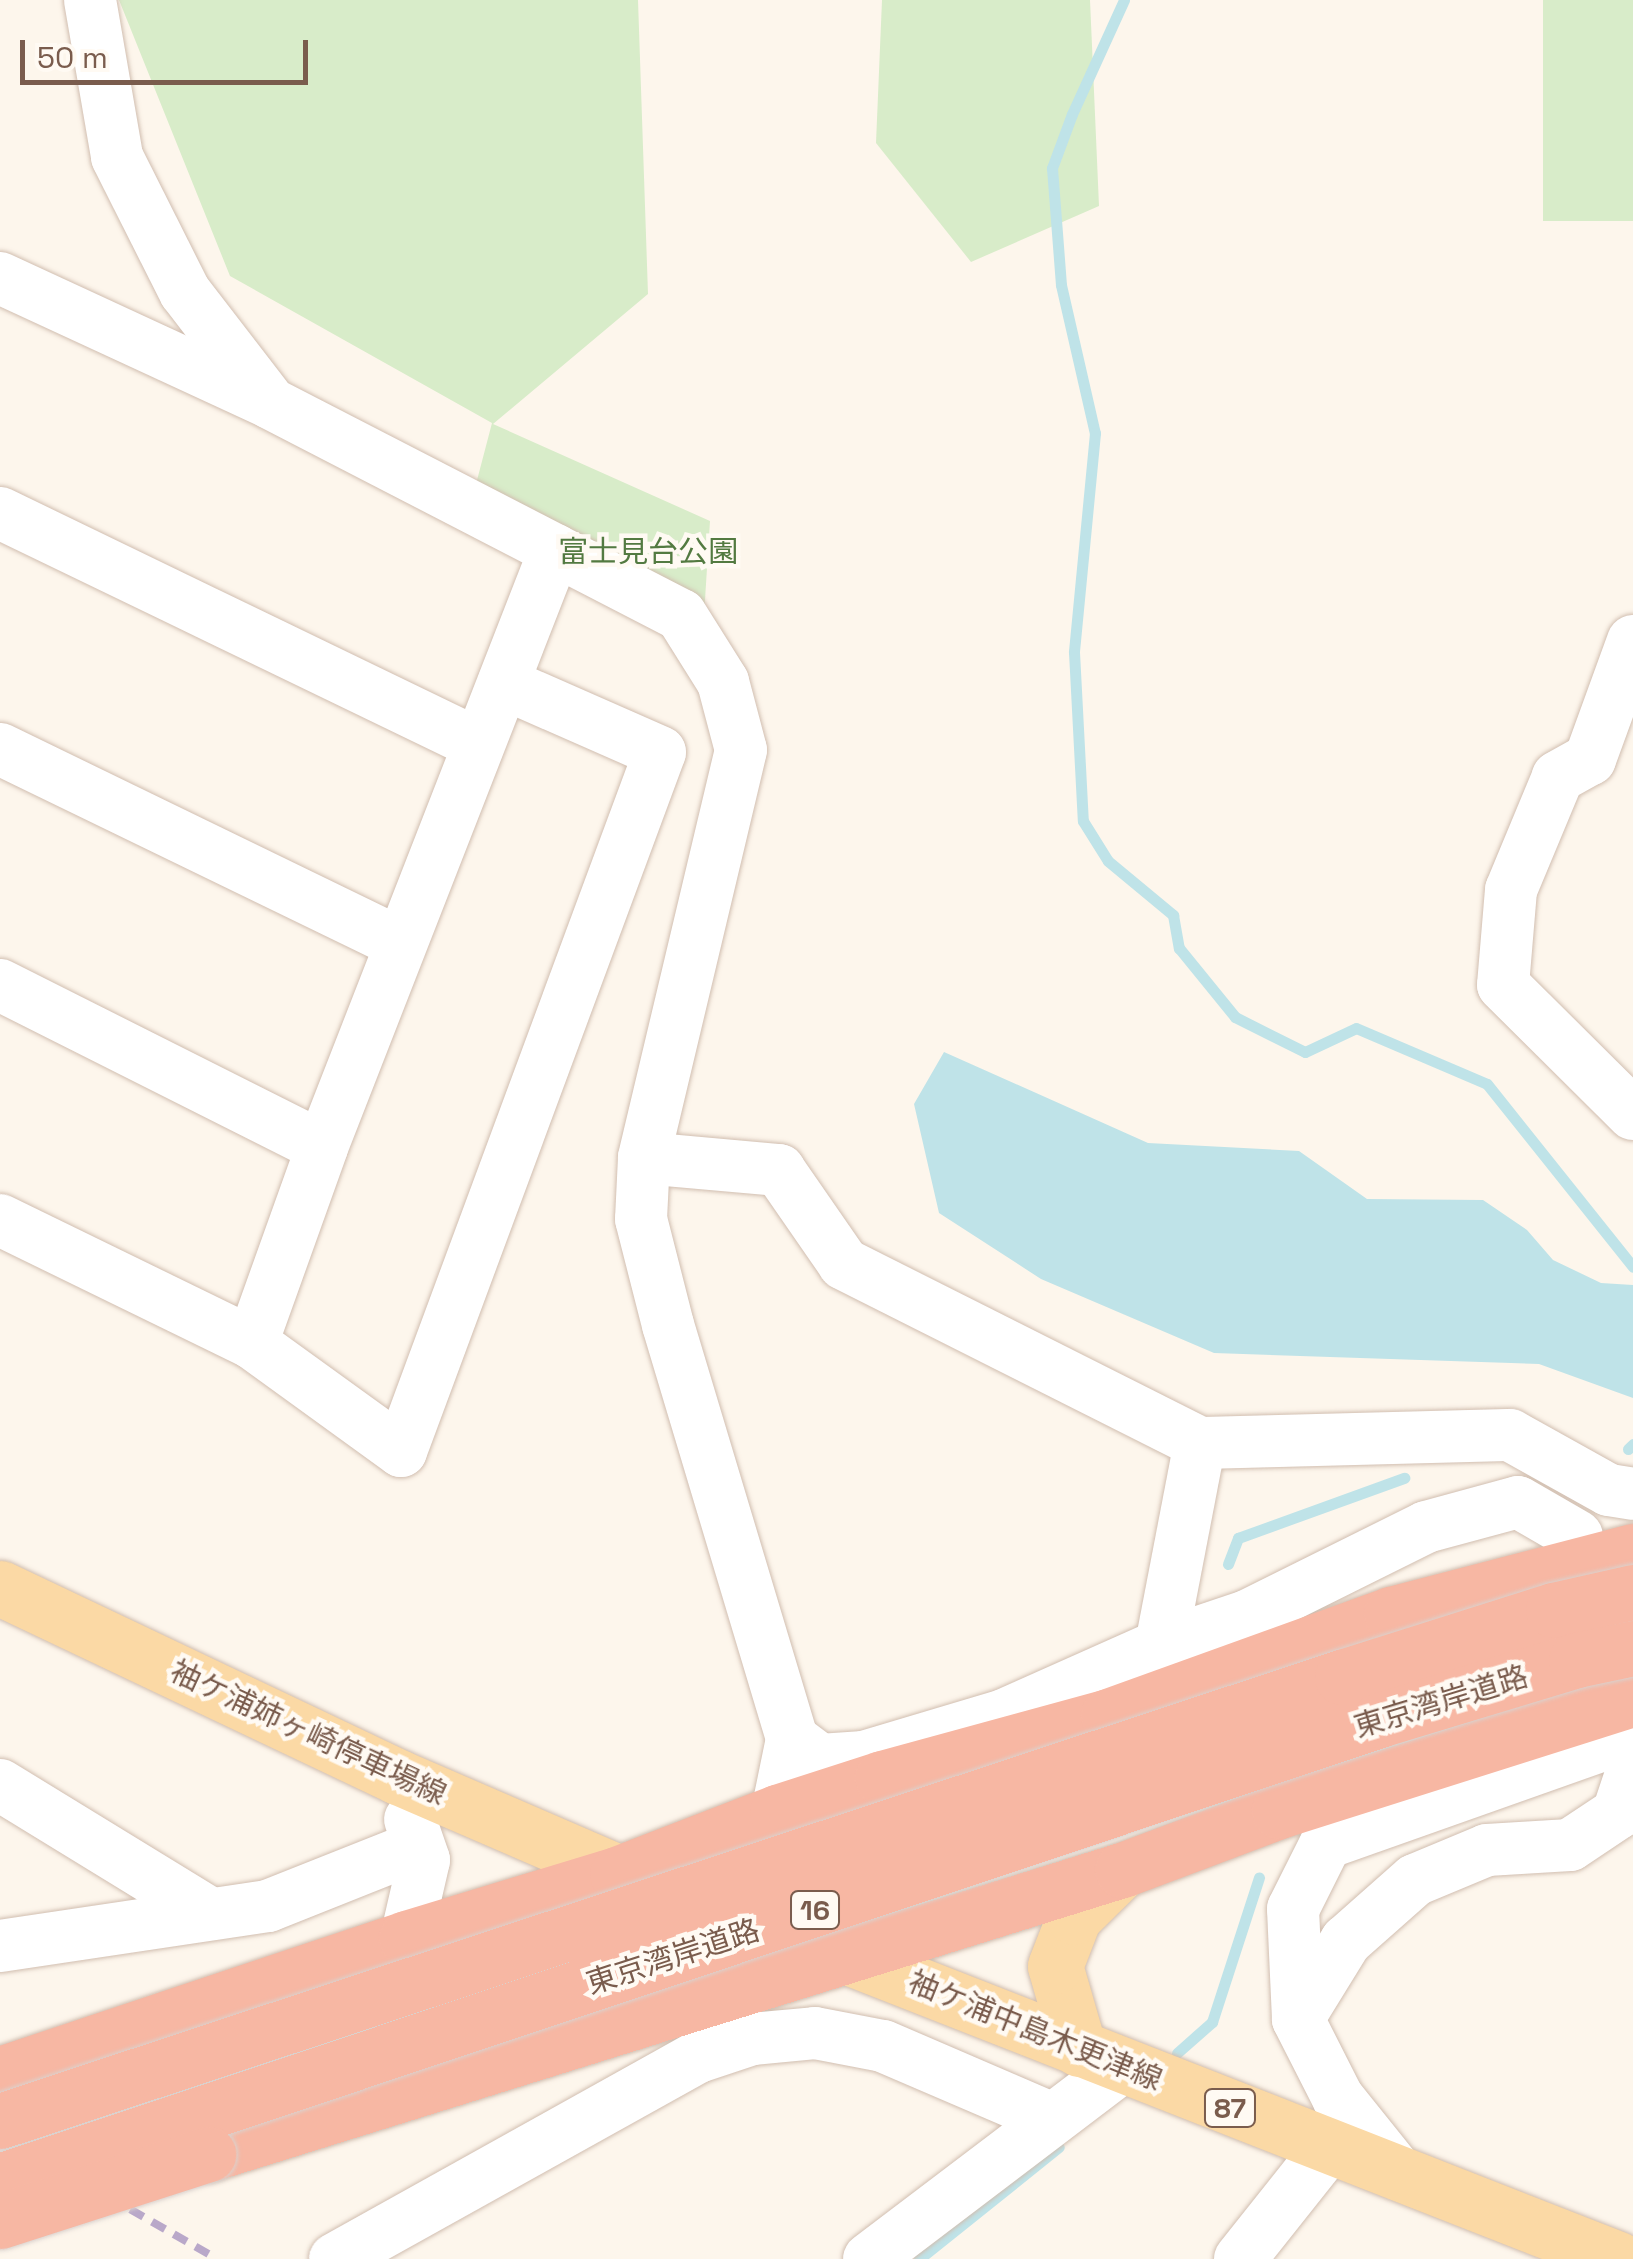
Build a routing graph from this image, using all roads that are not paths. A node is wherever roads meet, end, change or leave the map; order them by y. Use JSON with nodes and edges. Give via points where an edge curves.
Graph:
{"nodes":[{"id":1,"x":90,"y":0,"type":"edge"},
{"id":2,"x":0,"y":278,"type":"edge"},
{"id":3,"x":270,"y":403,"type":"junction"},
{"id":4,"x":0,"y":513,"type":"edge"},
{"id":5,"x":555,"y":550,"type":"junction"},
{"id":6,"x":1633,"y":641,"type":"edge"},
{"id":7,"x":503,"y":683,"type":"junction"},
{"id":8,"x":478,"y":744,"type":"junction"},
{"id":9,"x":0,"y":749,"type":"edge"},
{"id":10,"x":400,"y":943,"type":"junction"},
{"id":11,"x":0,"y":986,"type":"edge"},
{"id":12,"x":1633,"y":1114,"type":"edge"},
{"id":13,"x":322,"y":1147,"type":"junction"},
{"id":14,"x":644,"y":1158,"type":"junction"},
{"id":15,"x":0,"y":1220,"type":"edge"},
{"id":16,"x":252,"y":1343,"type":"junction"},
{"id":17,"x":1200,"y":1443,"type":"junction"},
{"id":18,"x":1633,"y":1494,"type":"edge"},
{"id":19,"x":1577,"y":1536,"type":"dead end"},
{"id":20,"x":1633,"y":1551,"type":"edge"},
{"id":21,"x":0,"y":1588,"type":"edge"},
{"id":22,"x":1633,"y":1592,"type":"edge"},
{"id":23,"x":1161,"y":1645,"type":"junction"},
{"id":24,"x":1633,"y":1648,"type":"edge"},
{"id":25,"x":1633,"y":1699,"type":"edge"},
{"id":26,"x":1633,"y":1734,"type":"edge"},
{"id":27,"x":792,"y":1738,"type":"junction"},
{"id":28,"x":1633,"y":1768,"type":"edge"},
{"id":29,"x":398,"y":1777,"type":"junction"},
{"id":30,"x":0,"y":1785,"type":"edge"},
{"id":31,"x":777,"y":1812,"type":"junction"},
{"id":32,"x":419,"y":1846,"type":"junction"},
{"id":33,"x":1122,"y":1870,"type":"junction"},
{"id":34,"x":617,"y":1874,"type":"junction"},
{"id":35,"x":209,"y":1914,"type":"junction"},
{"id":36,"x":406,"y":1938,"type":"junction"},
{"id":37,"x":0,"y":1946,"type":"edge"},
{"id":38,"x":820,"y":1946,"type":"junction"},
{"id":39,"x":1298,"y":2019,"type":"junction"},
{"id":40,"x":1101,"y":2057,"type":"junction"},
{"id":41,"x":1,"y":2090,"type":"edge"},
{"id":42,"x":1050,"y":2118,"type":"junction"},
{"id":43,"x":1329,"y":2147,"type":"junction"},
{"id":44,"x":1400,"y":2175,"type":"junction"},
{"id":45,"x":0,"y":2181,"type":"edge"},
{"id":46,"x":0,"y":2220,"type":"edge"},
{"id":47,"x":335,"y":2259,"type":"edge"},
{"id":48,"x":870,"y":2259,"type":"edge"},
{"id":49,"x":1240,"y":2259,"type":"edge"},
{"id":50,"x":1618,"y":2259,"type":"edge"}],
"edges":[{"from":1,"to":3,"type":"street","via":[[116,157],[186,292]]},
{"from":2,"to":3,"type":"street"},
{"from":3,"to":5,"type":"street"},
{"from":4,"to":8,"type":"street"},
{"from":5,"to":7,"type":"street"},
{"from":5,"to":14,"type":"street","via":[[682,614],[723,682],[741,750]]},
{"from":6,"to":12,"type":"street","via":[[1590,759],[1558,777],[1511,890],[1504,985]]},
{"from":7,"to":8,"type":"street"},
{"from":7,"to":16,"type":"street","via":[[660,752],[401,1452]]},
{"from":8,"to":10,"type":"street"},
{"from":9,"to":10,"type":"street"},
{"from":10,"to":13,"type":"street"},
{"from":11,"to":13,"type":"street"},
{"from":13,"to":16,"type":"street"},
{"from":14,"to":17,"type":"street","via":[[779,1170],[844,1264]]},
{"from":14,"to":27,"type":"street","via":[[641,1220],[663,1307]]},
{"from":15,"to":16,"type":"street"},
{"from":17,"to":18,"type":"street","via":[[1510,1434],[1609,1490]]},
{"from":17,"to":23,"type":"street"},
{"from":19,"to":23,"type":"street","via":[[1518,1502],[1426,1527],[1247,1616]]},
{"from":20,"to":31,"type":"highway","number":"16","via":[[1390,1614],[1108,1716]]},
{"from":21,"to":29,"type":"main road","name":"袖ケ浦姉ヶ崎停車場線"},
{"from":22,"to":41,"type":"highway","name":"東京湾岸道路","number":"16","bridge":true,"via":[[1553,1610]]},
{"from":23,"to":27,"type":"street","via":[[1004,1715],[864,1757],[820,1760]]},
{"from":24,"to":45,"type":"highway","name":"東京湾岸道路","number":"16","bridge":true,"via":[[1379,1720]]},
{"from":25,"to":33,"type":"highway","number":"16","via":[[1278,1811]]},
{"from":26,"to":39,"type":"street","via":[[1326,1843],[1293,1909]]},
{"from":27,"to":31,"type":"street"},
{"from":28,"to":39,"type":"street","via":[[1618,1813],[1570,1845],[1487,1850],[1416,1880],[1346,1941]]},
{"from":29,"to":32,"type":"street"},
{"from":29,"to":34,"type":"main road","name":"袖ケ浦姉ヶ崎停車場線"},
{"from":30,"to":35,"type":"street"},
{"from":31,"to":34,"type":"highway","number":"16"},
{"from":31,"to":38,"type":"street","via":[[778,1881]]},
{"from":32,"to":35,"type":"street","via":[[268,1906]]},
{"from":32,"to":36,"type":"street","via":[[424,1860]]},
{"from":33,"to":38,"type":"highway","number":"16"},
{"from":33,"to":40,"type":"main road","via":[[1074,1917],[1056,1966]]},
{"from":34,"to":36,"type":"highway","number":"16"},
{"from":34,"to":38,"type":"main road","number":"87"},
{"from":35,"to":37,"type":"street"},
{"from":36,"to":41,"type":"highway","number":"16"},
{"from":38,"to":40,"type":"main road","name":"袖ケ浦中島木更津線","number":"87"},
{"from":38,"to":46,"type":"highway","number":"16","bridge":true},
{"from":39,"to":44,"type":"street","via":[[1338,2098]]},
{"from":40,"to":42,"type":"street"},
{"from":40,"to":43,"type":"main road","name":"袖ケ浦中島木更津線","number":"87"},
{"from":42,"to":47,"type":"street","via":[[883,2046],[814,2033],[752,2039],[698,2057]]},
{"from":42,"to":48,"type":"street"},
{"from":43,"to":44,"type":"main road","name":"袖ケ浦中島木更津線","number":"87"},
{"from":43,"to":49,"type":"street"},
{"from":44,"to":50,"type":"main road","name":"袖ケ浦中島木更津線","number":"87"}]}
